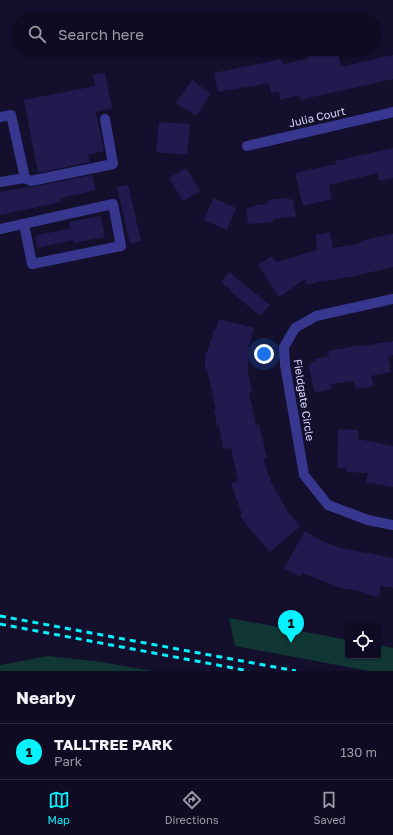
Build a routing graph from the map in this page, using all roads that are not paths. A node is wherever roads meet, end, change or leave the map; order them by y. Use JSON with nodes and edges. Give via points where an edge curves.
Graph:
{"nodes":[{"id":1,"x":393,"y":112,"type":"edge"},
{"id":2,"x":0,"y":117,"type":"edge"},
{"id":3,"x":105,"y":119,"type":"dead end"},
{"id":4,"x":247,"y":146,"type":"dead end"},
{"id":5,"x":25,"y":178,"type":"junction"},
{"id":6,"x":0,"y":182,"type":"edge"},
{"id":7,"x":24,"y":224,"type":"junction"},
{"id":8,"x":0,"y":229,"type":"edge"},
{"id":9,"x":393,"y":299,"type":"edge"},
{"id":10,"x":393,"y":525,"type":"edge"}],
"edges":[{"from":1,"to":4,"type":"street","name":"Julia Court"},
{"from":2,"to":5,"type":"street","via":[[11,115]]},
{"from":3,"to":5,"type":"street","via":[[113,164],[31,181]]},
{"from":5,"to":6,"type":"street"},
{"from":7,"to":7,"type":"street","via":[[113,204],[121,246],[32,264]]},
{"from":7,"to":8,"type":"street"},
{"from":9,"to":10,"type":"street","name":"Fieldgate Circle","via":[[316,316],[295,328],[284,347],[288,386],[304,474],[328,505],[368,520]]}]}
